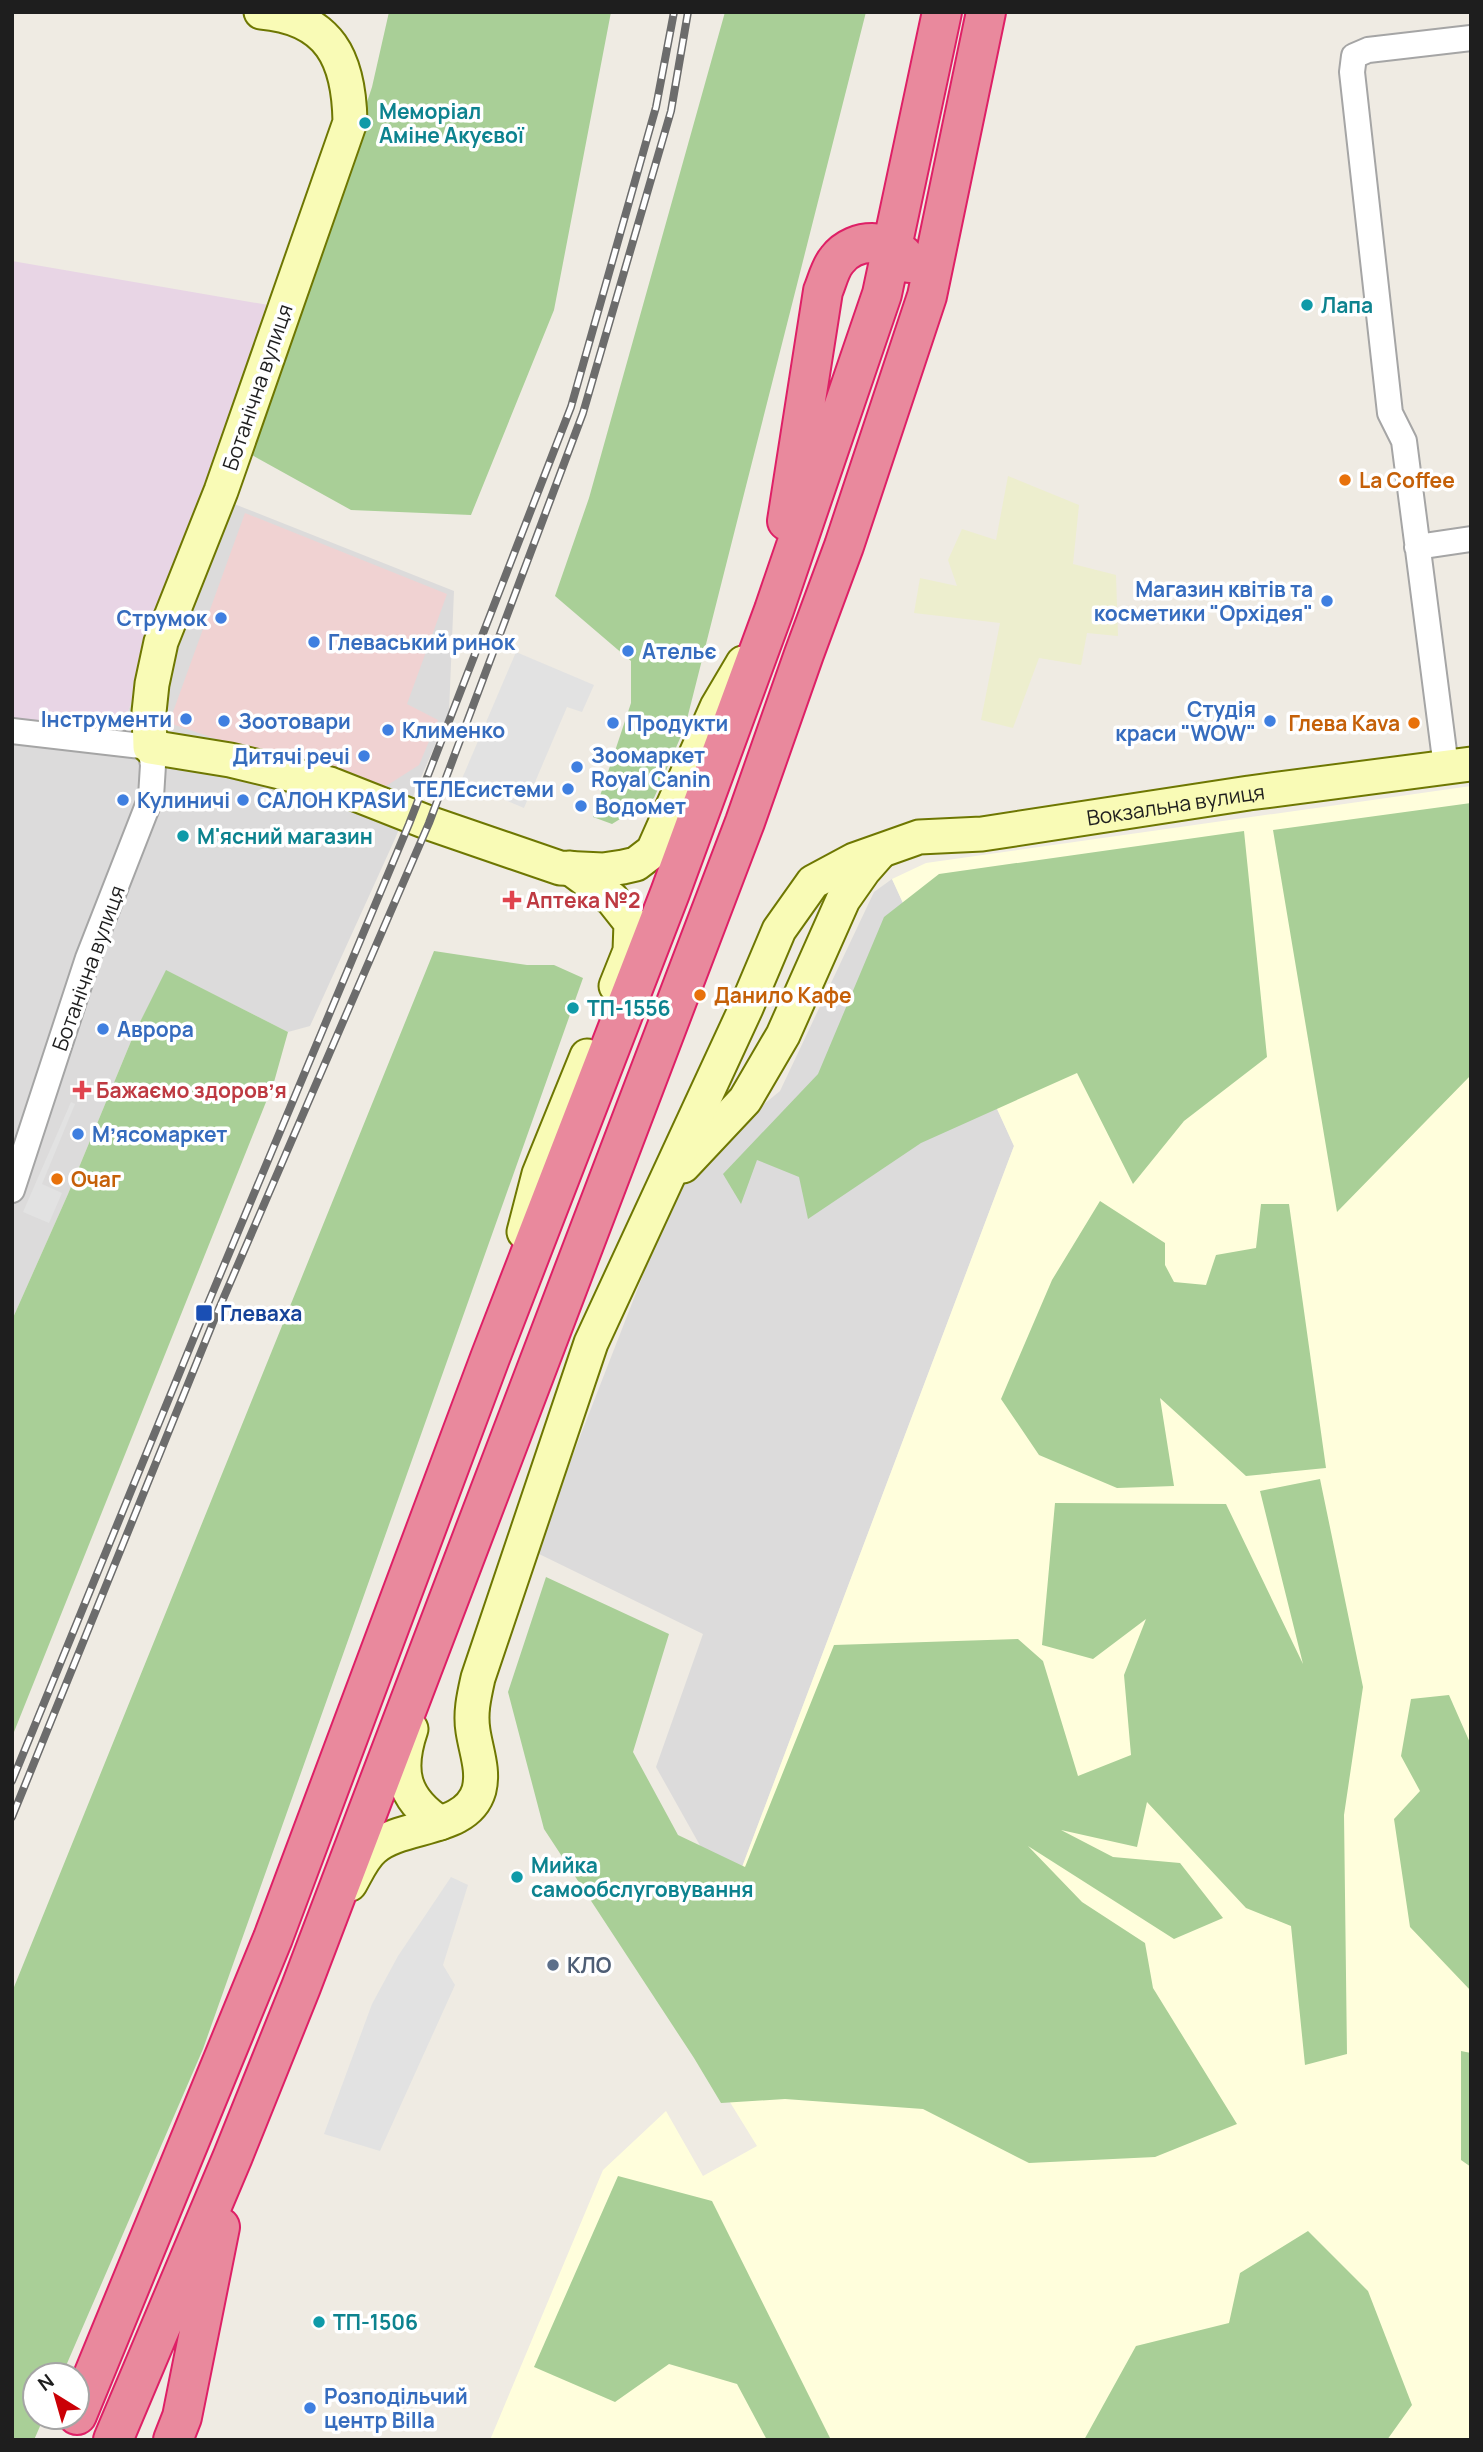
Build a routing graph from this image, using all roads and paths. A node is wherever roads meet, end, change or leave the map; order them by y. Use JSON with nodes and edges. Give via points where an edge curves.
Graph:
{"nodes":[{"id":1,"x":261,"y":12,"type":"edge"},
{"id":2,"x":942,"y":12,"type":"edge"},
{"id":3,"x":986,"y":12,"type":"edge"},
{"id":4,"x":1471,"y":38,"type":"edge"},
{"id":5,"x":893,"y":247,"type":"junction"},
{"id":6,"x":927,"y":296,"type":"junction"},
{"id":7,"x":1471,"y":540,"type":"edge"},
{"id":8,"x":1418,"y":547,"type":"junction"},
{"id":9,"x":774,"y":610,"type":"junction"},
{"id":10,"x":12,"y":731,"type":"edge"},
{"id":11,"x":150,"y":747,"type":"junction"},
{"id":12,"x":1458,"y":766,"type":"edge"},
{"id":13,"x":884,"y":848,"type":"junction"},
{"id":14,"x":568,"y":866,"type":"junction"},
{"id":15,"x":796,"y":905,"type":"junction"},
{"id":16,"x":831,"y":926,"type":"junction"},
{"id":17,"x":746,"y":1008,"type":"junction"},
{"id":18,"x":783,"y":1035,"type":"junction"},
{"id":19,"x":665,"y":1186,"type":"junction"},
{"id":20,"x":13,"y":1189,"type":"edge"},
{"id":21,"x":490,"y":1358,"type":"junction"},
{"id":22,"x":431,"y":1645,"type":"junction"},
{"id":23,"x":440,"y":1823,"type":"junction"},
{"id":24,"x":300,"y":1987,"type":"junction"},
{"id":25,"x":233,"y":2156,"type":"junction"},
{"id":26,"x":91,"y":2396,"type":"edge"},
{"id":27,"x":113,"y":2440,"type":"edge"},
{"id":28,"x":173,"y":2440,"type":"edge"}],
"edges":[{"from":1,"to":11,"type":"street","name":"Ботанічна вулиця","via":[[303,22],[319,32],[341,58],[349,91],[349,122],[221,491],[161,642],[150,698]]},
{"from":2,"to":5,"type":"highway"},
{"from":3,"to":6,"type":"highway"},
{"from":4,"to":8,"type":"street","via":[[1367,50],[1354,57],[1352,72],[1391,413],[1404,441]]},
{"from":5,"to":6,"type":"highway","via":[[904,254]]},
{"from":5,"to":9,"type":"highway","via":[[878,307]]},
{"from":5,"to":9,"type":"highway","via":[[878,242],[857,246],[837,259],[823,291]]},
{"from":6,"to":22,"type":"highway","via":[[745,822]]},
{"from":7,"to":8,"type":"street"},
{"from":8,"to":12,"type":"street"},
{"from":9,"to":14,"type":"street","via":[[717,707],[653,851],[623,867]]},
{"from":9,"to":21,"type":"highway"},
{"from":10,"to":11,"type":"street"},
{"from":11,"to":14,"type":"street","via":[[330,784],[429,824],[560,868]]},
{"from":11,"to":20,"type":"street","name":"Ботанічна вулиця","via":[[151,797],[88,958]]},
{"from":12,"to":13,"type":"street","name":"Вокзальна вулиця","via":[[982,834],[919,837]]},
{"from":13,"to":15,"type":"street","name":"Вокзальна вулиця","via":[[813,882]]},
{"from":13,"to":16,"type":"street","via":[[843,900]]},
{"from":14,"to":21,"type":"street","via":[[612,899],[631,923],[630,951],[539,1174]]},
{"from":15,"to":16,"type":"street","via":[[806,903],[820,909]]},
{"from":15,"to":17,"type":"street","name":"Вокзальна вулиця","via":[[779,930]]},
{"from":16,"to":18,"type":"street"},
{"from":17,"to":18,"type":"street","via":[[767,1032]]},
{"from":17,"to":19,"type":"street","name":"Вокзальна вулиця"},
{"from":18,"to":19,"type":"street","via":[[746,1100]]},
{"from":19,"to":23,"type":"street","name":"Вокзальна вулиця","via":[[591,1343],[478,1678],[472,1729],[481,1776],[478,1792],[459,1816]]},
{"from":21,"to":26,"type":"highway","via":[[272,1938]]},
{"from":22,"to":23,"type":"street","via":[[426,1686],[404,1751],[403,1770],[412,1797]]},
{"from":22,"to":24,"type":"highway"},
{"from":23,"to":24,"type":"street","name":"Вокзальна вулиця","via":[[393,1835],[372,1849],[360,1864]]},
{"from":24,"to":25,"type":"highway"},
{"from":25,"to":27,"type":"highway"},
{"from":25,"to":28,"type":"highway","via":[[200,2335]]}]}
